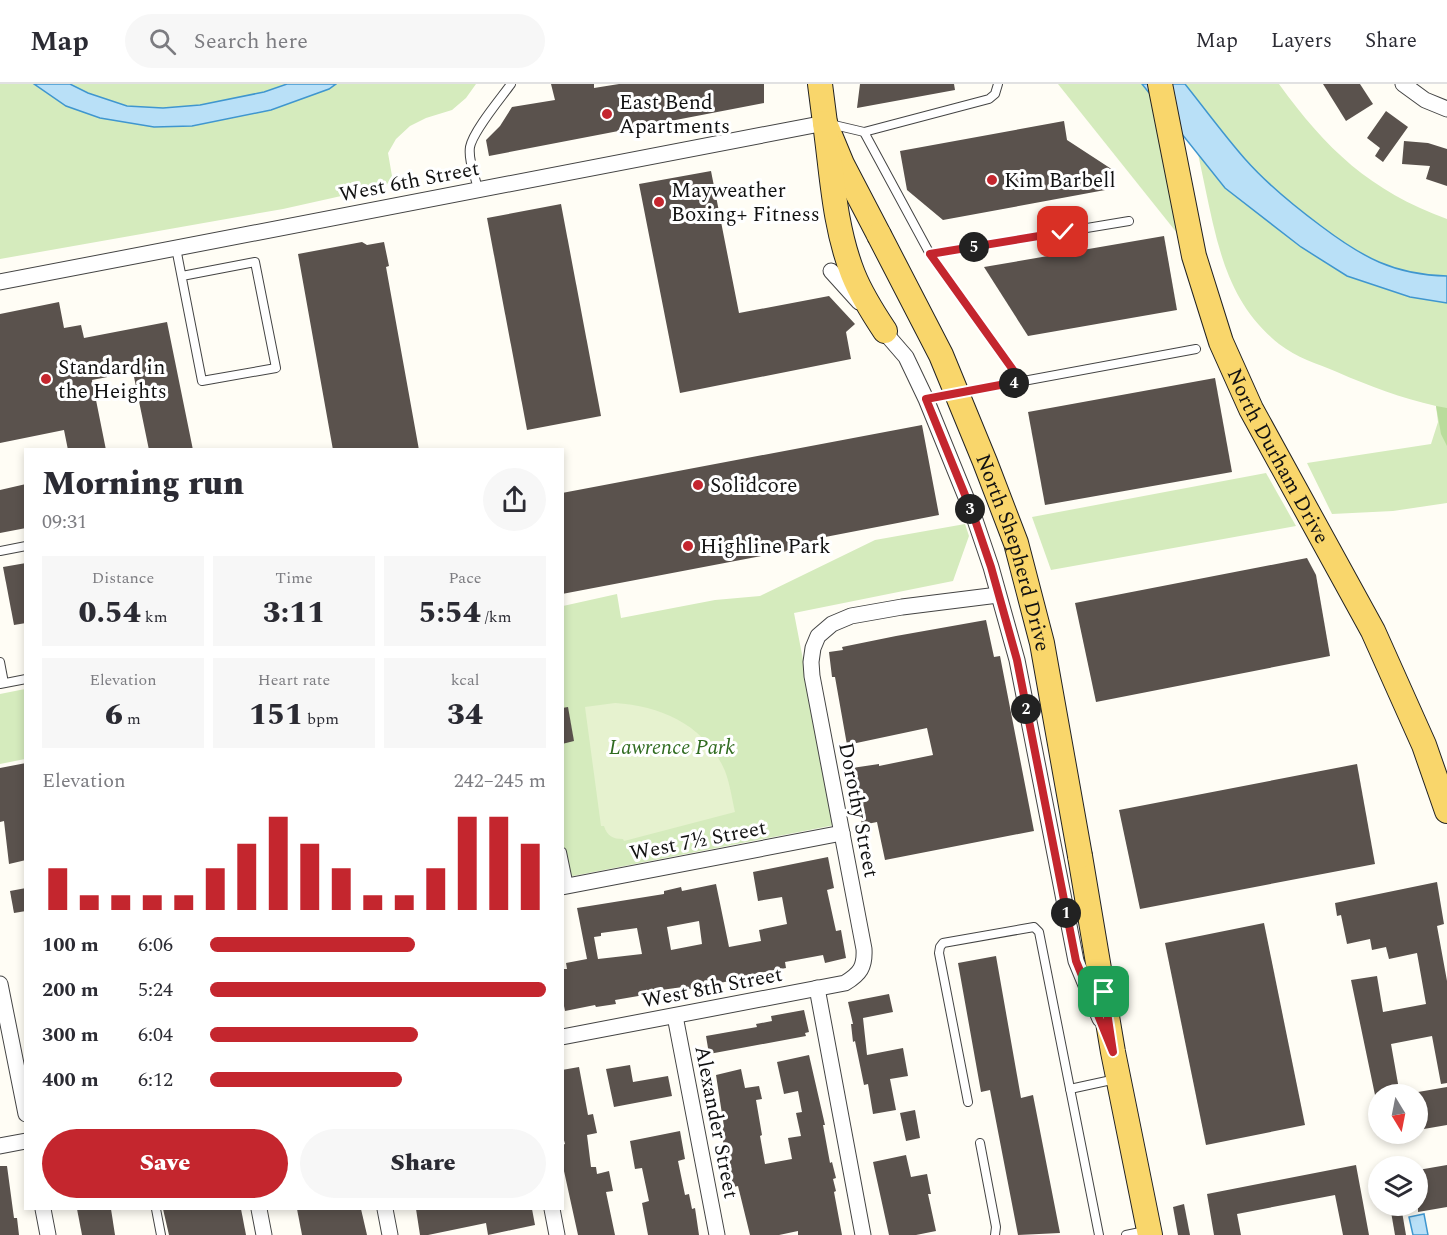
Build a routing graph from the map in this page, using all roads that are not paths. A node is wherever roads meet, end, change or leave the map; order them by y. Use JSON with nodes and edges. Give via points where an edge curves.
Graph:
{"nodes":[{"id":1,"x":511,"y":84,"type":"edge"},
{"id":2,"x":820,"y":84,"type":"edge"},
{"id":3,"x":998,"y":84,"type":"edge"},
{"id":4,"x":1160,"y":84,"type":"edge"},
{"id":5,"x":1403,"y":84,"type":"edge"},
{"id":6,"x":1447,"y":109,"type":"edge"},
{"id":7,"x":825,"y":123,"type":"junction"},
{"id":8,"x":864,"y":132,"type":"junction"},
{"id":9,"x":477,"y":189,"type":"junction"},
{"id":10,"x":1129,"y":221,"type":"dead end"},
{"id":11,"x":176,"y":248,"type":"junction"},
{"id":12,"x":930,"y":254,"type":"junction"},
{"id":13,"x":831,"y":271,"type":"dead end"},
{"id":14,"x":182,"y":276,"type":"junction"},
{"id":15,"x":0,"y":282,"type":"edge"},
{"id":16,"x":885,"y":331,"type":"junction"},
{"id":17,"x":1196,"y":349,"type":"dead end"},
{"id":18,"x":1021,"y":381,"type":"junction"},
{"id":19,"x":926,"y":399,"type":"junction"},
{"id":20,"x":24,"y":546,"type":"edge"},
{"id":21,"x":0,"y":551,"type":"edge"},
{"id":22,"x":998,"y":595,"type":"junction"},
{"id":23,"x":0,"y":662,"type":"edge"},
{"id":24,"x":24,"y":679,"type":"edge"},
{"id":25,"x":2,"y":683,"type":"edge"},
{"id":26,"x":1447,"y":811,"type":"edge"},
{"id":27,"x":842,"y":833,"type":"junction"},
{"id":28,"x":564,"y":870,"type":"edge"},
{"id":29,"x":566,"y":887,"type":"edge"},
{"id":30,"x":863,"y":966,"type":"joint"},
{"id":31,"x":0,"y":984,"type":"edge"},
{"id":32,"x":817,"y":988,"type":"junction"},
{"id":33,"x":675,"y":1016,"type":"junction"},
{"id":34,"x":564,"y":1037,"type":"edge"},
{"id":35,"x":1113,"y":1052,"type":"junction"},
{"id":36,"x":1119,"y":1079,"type":"junction"},
{"id":37,"x":1071,"y":1089,"type":"junction"},
{"id":38,"x":968,"y":1102,"type":"dead end"},
{"id":39,"x":24,"y":1104,"type":"edge"},
{"id":40,"x":24,"y":1141,"type":"edge"},
{"id":41,"x":980,"y":1143,"type":"dead end"},
{"id":42,"x":0,"y":1146,"type":"edge"},
{"id":43,"x":43,"y":1210,"type":"edge"},
{"id":44,"x":156,"y":1210,"type":"edge"},
{"id":45,"x":259,"y":1210,"type":"edge"},
{"id":46,"x":385,"y":1210,"type":"edge"},
{"id":47,"x":552,"y":1210,"type":"edge"},
{"id":48,"x":1142,"y":1234,"type":"edge"},
{"id":49,"x":48,"y":1235,"type":"edge"},
{"id":50,"x":161,"y":1235,"type":"edge"},
{"id":51,"x":264,"y":1235,"type":"edge"},
{"id":52,"x":390,"y":1235,"type":"edge"},
{"id":53,"x":557,"y":1235,"type":"edge"},
{"id":54,"x":717,"y":1235,"type":"edge"},
{"id":55,"x":863,"y":1235,"type":"edge"},
{"id":56,"x":995,"y":1235,"type":"edge"},
{"id":57,"x":1099,"y":1235,"type":"edge"}],
"edges":[{"from":1,"to":9,"type":"lane","via":[[470,145]]},
{"from":2,"to":7,"type":"main road","name":"North Shepherd Drive"},
{"from":3,"to":8,"type":"lane","via":[[989,99]]},
{"from":4,"to":26,"type":"main road","name":"North Durham Drive","via":[[1194,256],[1221,342],[1251,409],[1373,631],[1424,745]]},
{"from":5,"to":6,"type":"street","via":[[1425,100]]},
{"from":7,"to":8,"type":"lane"},
{"from":7,"to":9,"type":"street","name":"West 6th Street"},
{"from":7,"to":16,"type":"main road","via":[[843,244],[853,275]]},
{"from":7,"to":35,"type":"main road","name":"North Shepherd Drive","bridge":true,"via":[[940,355],[1016,543],[1042,643]]},
{"from":8,"to":12,"type":"lane"},
{"from":9,"to":11,"type":"street","name":"West 6th Street"},
{"from":10,"to":12,"type":"lane"},
{"from":11,"to":14,"type":"lane"},
{"from":11,"to":15,"type":"street","name":"West 6th Street"},
{"from":12,"to":18,"type":"lane"},
{"from":13,"to":16,"type":"street","name":"North Shepherd Drive"},
{"from":14,"to":14,"type":"lane","via":[[202,381],[276,368],[255,262]]},
{"from":16,"to":19,"type":"street","name":"North Shepherd Drive","via":[[906,357]]},
{"from":17,"to":18,"type":"lane"},
{"from":18,"to":19,"type":"lane"},
{"from":19,"to":22,"type":"street","name":"North Shepherd Drive","via":[[974,517]]},
{"from":20,"to":21,"type":"lane"},
{"from":22,"to":27,"type":"street","name":"Dorothy Street","via":[[851,616],[832,624],[818,636],[811,662]]},
{"from":22,"to":35,"type":"street","name":"North Shepherd Drive","via":[[1017,660],[1076,961]]},
{"from":23,"to":25,"type":"lane"},
{"from":24,"to":25,"type":"lane"},
{"from":27,"to":29,"type":"street","name":"West 7½ Street"},
{"from":27,"to":30,"type":"street","name":"Dorothy Street","via":[[864,949]]},
{"from":28,"to":29,"type":"lane"},
{"from":30,"to":32,"type":"street","name":"West 8th Street","via":[[845,983]]},
{"from":31,"to":39,"type":"street"},
{"from":32,"to":33,"type":"street","name":"West 8th Street"},
{"from":32,"to":55,"type":"street"},
{"from":33,"to":34,"type":"street","name":"West 8th Street"},
{"from":33,"to":54,"type":"street","name":"Alexander Street"},
{"from":35,"to":36,"type":"main road","name":"North Shepherd Drive"},
{"from":36,"to":37,"type":"lane"},
{"from":36,"to":48,"type":"main road","name":"North Shepherd Drive"},
{"from":37,"to":38,"type":"lane","via":[[1039,932],[1034,927],[940,946]]},
{"from":37,"to":57,"type":"lane"},
{"from":40,"to":42,"type":"street"},
{"from":41,"to":56,"type":"lane"},
{"from":43,"to":49,"type":"street"},
{"from":44,"to":50,"type":"lane"},
{"from":45,"to":51,"type":"street"},
{"from":46,"to":52,"type":"street"},
{"from":47,"to":53,"type":"street"}]}
